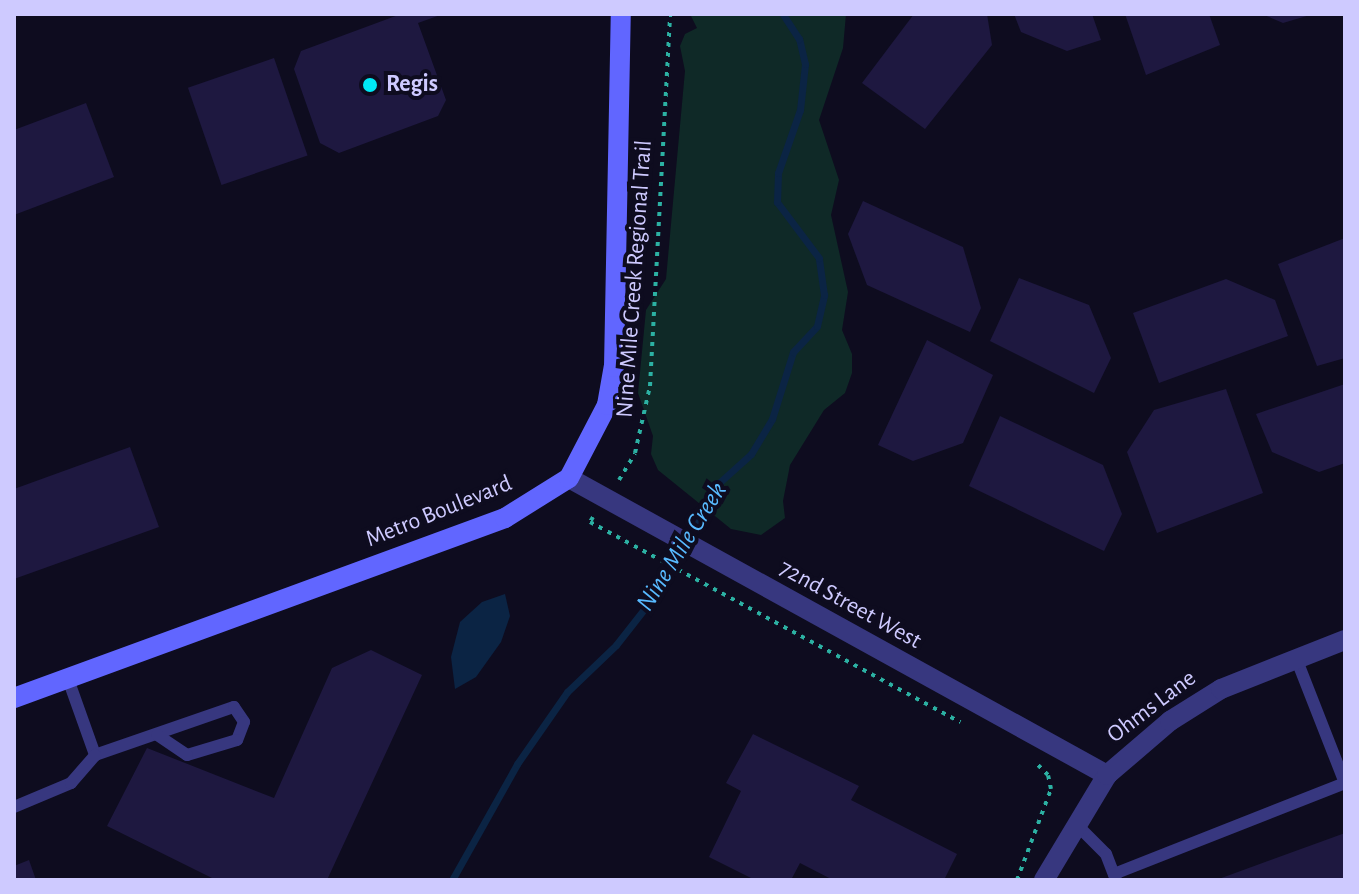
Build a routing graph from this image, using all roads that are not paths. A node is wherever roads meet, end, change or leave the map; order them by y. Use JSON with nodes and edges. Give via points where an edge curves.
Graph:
{"nodes":[{"id":1,"x":621,"y":14,"type":"edge"},
{"id":2,"x":569,"y":478,"type":"junction"},
{"id":3,"x":1344,"y":642,"type":"edge"},
{"id":4,"x":1296,"y":658,"type":"junction"},
{"id":5,"x":68,"y":679,"type":"junction"},
{"id":6,"x":14,"y":698,"type":"edge"},
{"id":7,"x":157,"y":735,"type":"junction"},
{"id":8,"x":95,"y":755,"type":"junction"},
{"id":9,"x":1107,"y":775,"type":"junction"},
{"id":10,"x":1345,"y":783,"type":"edge"},
{"id":11,"x":14,"y":807,"type":"edge"},
{"id":12,"x":1076,"y":824,"type":"junction"},
{"id":13,"x":1115,"y":877,"type":"edge"},
{"id":14,"x":1048,"y":878,"type":"edge"}],
"edges":[{"from":1,"to":2,"type":"street","via":[[614,367],[607,405]]},
{"from":2,"to":5,"type":"street","name":"Metro Boulevard","via":[[505,518]]},
{"from":2,"to":9,"type":"street","name":"72nd Street West"},
{"from":3,"to":4,"type":"street","name":"Ohms Lane"},
{"from":4,"to":9,"type":"street","name":"Ohms Lane","via":[[1221,689],[1170,721]]},
{"from":4,"to":10,"type":"lane"},
{"from":5,"to":6,"type":"street","name":"Metro Boulevard"},
{"from":5,"to":8,"type":"lane"},
{"from":7,"to":7,"type":"lane","via":[[187,755],[237,740],[244,722],[234,707]]},
{"from":7,"to":8,"type":"lane"},
{"from":8,"to":11,"type":"lane","via":[[71,783]]},
{"from":9,"to":12,"type":"street","name":"Ohms Lane"},
{"from":10,"to":13,"type":"lane"},
{"from":12,"to":13,"type":"lane","via":[[1106,854]]},
{"from":12,"to":14,"type":"street","name":"Ohms Lane"}]}
